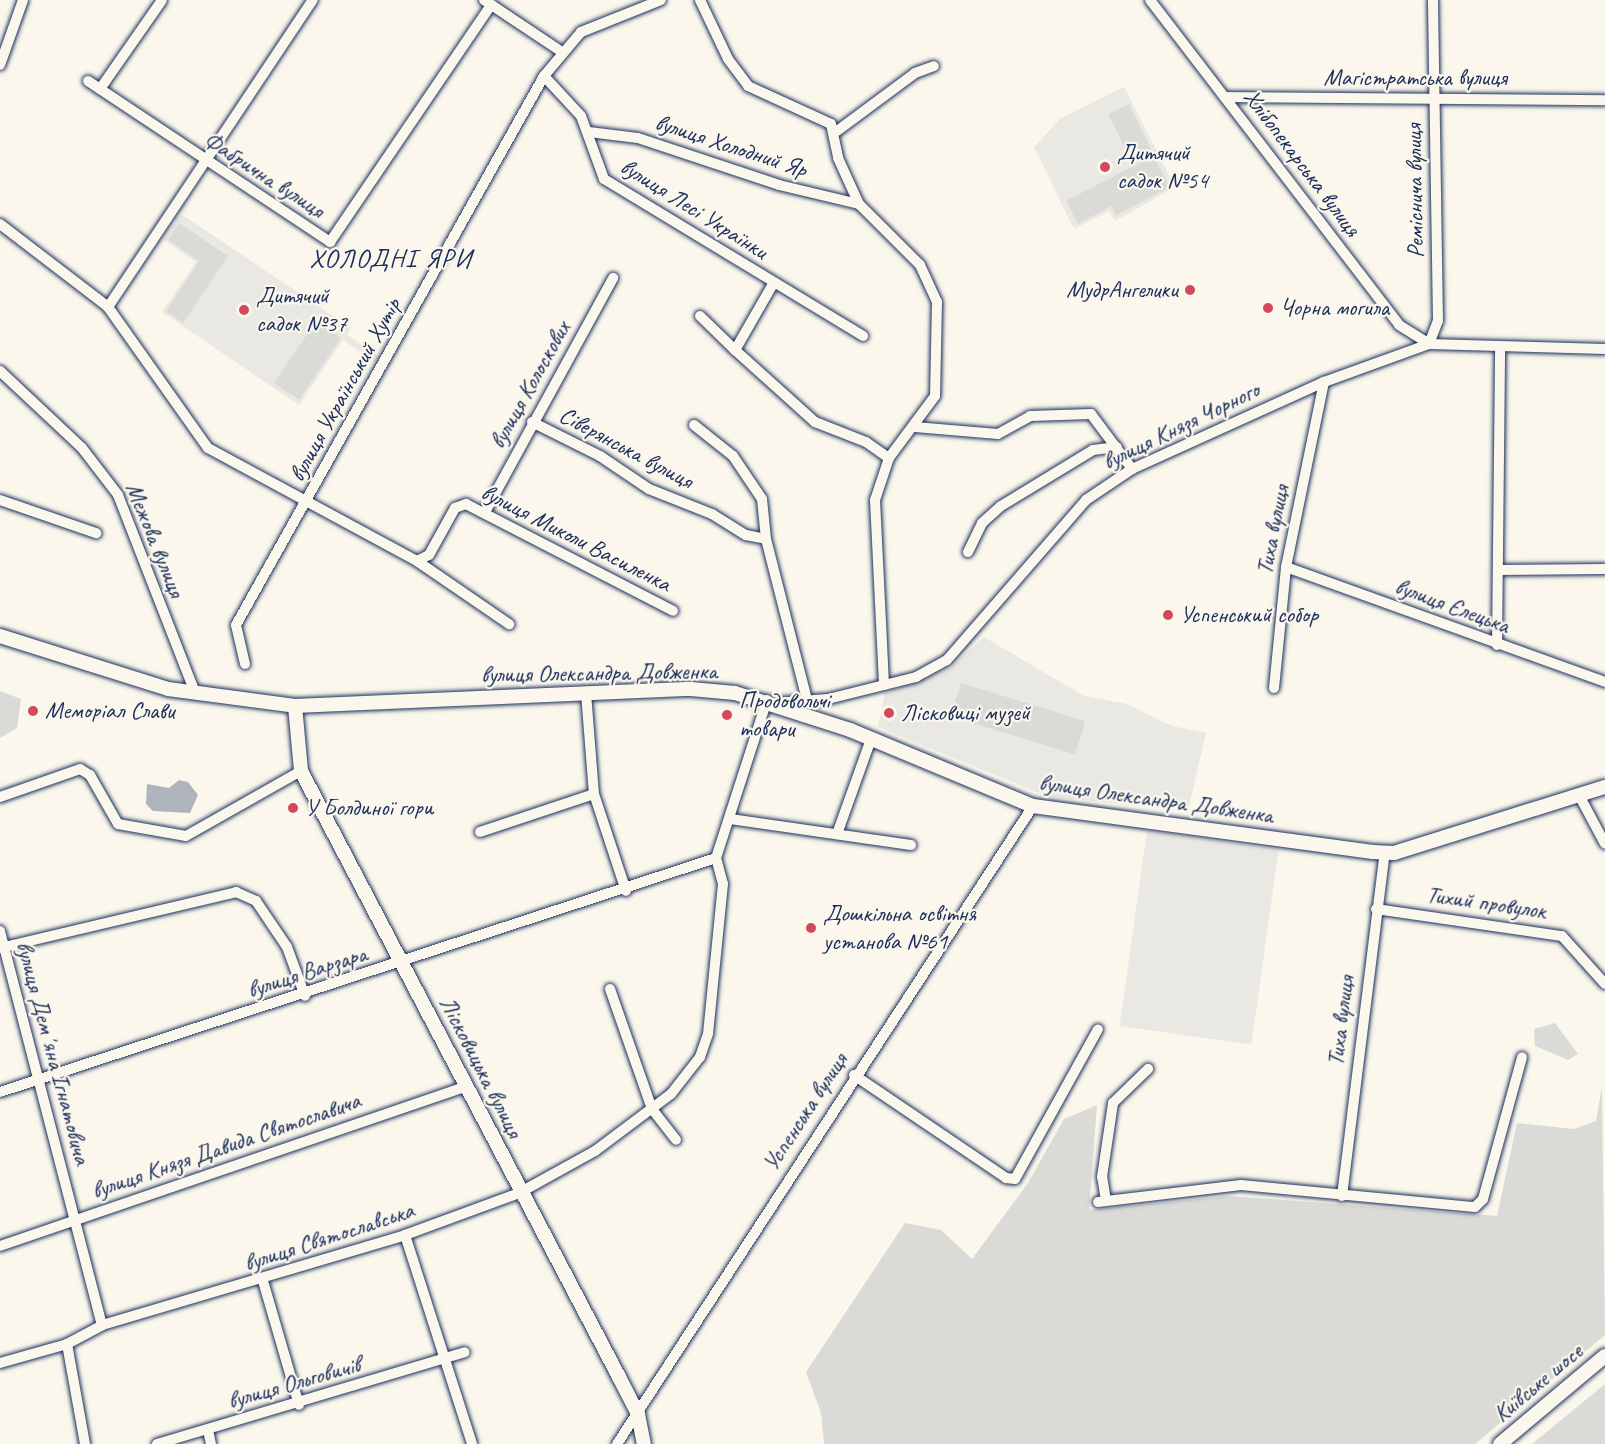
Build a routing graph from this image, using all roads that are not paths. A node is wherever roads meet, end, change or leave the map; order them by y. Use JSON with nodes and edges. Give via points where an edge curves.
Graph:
{"nodes":[{"id":1,"x":23,"y":0,"type":"edge"},
{"id":2,"x":162,"y":0,"type":"edge"},
{"id":3,"x":313,"y":0,"type":"edge"},
{"id":4,"x":661,"y":0,"type":"edge"},
{"id":5,"x":700,"y":0,"type":"edge"},
{"id":6,"x":1150,"y":0,"type":"edge"},
{"id":7,"x":1433,"y":0,"type":"edge"},
{"id":8,"x":488,"y":2,"type":"edge"},
{"id":9,"x":561,"y":52,"type":"junction"},
{"id":10,"x":0,"y":65,"type":"edge"},
{"id":11,"x":934,"y":66,"type":"dead end"},
{"id":12,"x":544,"y":76,"type":"junction"},
{"id":13,"x":88,"y":81,"type":"dead end"},
{"id":14,"x":100,"y":89,"type":"junction"},
{"id":15,"x":1225,"y":97,"type":"junction"},
{"id":16,"x":1436,"y":99,"type":"junction"},
{"id":17,"x":1605,"y":100,"type":"edge"},
{"id":18,"x":837,"y":131,"type":"junction"},
{"id":19,"x":589,"y":132,"type":"junction"},
{"id":20,"x":206,"y":163,"type":"junction"},
{"id":21,"x":859,"y":204,"type":"junction"},
{"id":22,"x":0,"y":224,"type":"edge"},
{"id":23,"x":613,"y":278,"type":"dead end"},
{"id":24,"x":773,"y":284,"type":"junction"},
{"id":25,"x":108,"y":307,"type":"junction"},
{"id":26,"x":700,"y":316,"type":"dead end"},
{"id":27,"x":863,"y":336,"type":"dead end"},
{"id":28,"x":1429,"y":344,"type":"junction"},
{"id":29,"x":1500,"y":348,"type":"junction"},
{"id":30,"x":1605,"y":349,"type":"edge"},
{"id":31,"x":735,"y":350,"type":"junction"},
{"id":32,"x":0,"y":371,"type":"edge"},
{"id":33,"x":1323,"y":382,"type":"junction"},
{"id":34,"x":532,"y":423,"type":"junction"},
{"id":35,"x":694,"y":425,"type":"dead end"},
{"id":36,"x":915,"y":427,"type":"junction"},
{"id":37,"x":1117,"y":447,"type":"junction"},
{"id":38,"x":889,"y":458,"type":"junction"},
{"id":39,"x":1132,"y":469,"type":"junction"},
{"id":40,"x":0,"y":500,"type":"edge"},
{"id":41,"x":307,"y":504,"type":"junction"},
{"id":42,"x":485,"y":512,"type":"junction"},
{"id":43,"x":96,"y":532,"type":"dead end"},
{"id":44,"x":766,"y":539,"type":"junction"},
{"id":45,"x":968,"y":552,"type":"dead end"},
{"id":46,"x":417,"y":561,"type":"junction"},
{"id":47,"x":1286,"y":567,"type":"junction"},
{"id":48,"x":1605,"y":569,"type":"edge"},
{"id":49,"x":1498,"y":570,"type":"junction"},
{"id":50,"x":673,"y":611,"type":"dead end"},
{"id":51,"x":509,"y":624,"type":"dead end"},
{"id":52,"x":0,"y":636,"type":"edge"},
{"id":53,"x":1497,"y":645,"type":"junction"},
{"id":54,"x":245,"y":664,"type":"dead end"},
{"id":55,"x":1605,"y":682,"type":"edge"},
{"id":56,"x":884,"y":685,"type":"junction"},
{"id":57,"x":1274,"y":688,"type":"dead end"},
{"id":58,"x":195,"y":692,"type":"junction"},
{"id":59,"x":586,"y":693,"type":"junction"},
{"id":60,"x":807,"y":700,"type":"junction"},
{"id":61,"x":772,"y":701,"type":"junction"},
{"id":62,"x":295,"y":706,"type":"junction"},
{"id":63,"x":871,"y":740,"type":"junction"},
{"id":64,"x":301,"y":771,"type":"junction"},
{"id":65,"x":1605,"y":787,"type":"edge"},
{"id":66,"x":594,"y":794,"type":"junction"},
{"id":67,"x":1579,"y":795,"type":"junction"},
{"id":68,"x":0,"y":797,"type":"edge"},
{"id":69,"x":1033,"y":806,"type":"junction"},
{"id":70,"x":730,"y":819,"type":"junction"},
{"id":71,"x":480,"y":832,"type":"dead end"},
{"id":72,"x":837,"y":834,"type":"junction"},
{"id":73,"x":911,"y":844,"type":"dead end"},
{"id":74,"x":1605,"y":844,"type":"edge"},
{"id":75,"x":1385,"y":853,"type":"junction"},
{"id":76,"x":716,"y":858,"type":"junction"},
{"id":77,"x":626,"y":891,"type":"junction"},
{"id":78,"x":1376,"y":909,"type":"junction"},
{"id":79,"x":0,"y":931,"type":"edge"},
{"id":80,"x":2,"y":948,"type":"edge"},
{"id":81,"x":402,"y":963,"type":"junction"},
{"id":82,"x":1605,"y":984,"type":"edge"},
{"id":83,"x":610,"y":989,"type":"dead end"},
{"id":84,"x":305,"y":996,"type":"junction"},
{"id":85,"x":1098,"y":1029,"type":"dead end"},
{"id":86,"x":1522,"y":1057,"type":"dead end"},
{"id":87,"x":1148,"y":1069,"type":"dead end"},
{"id":88,"x":854,"y":1074,"type":"junction"},
{"id":89,"x":38,"y":1080,"type":"junction"},
{"id":90,"x":466,"y":1086,"type":"junction"},
{"id":91,"x":0,"y":1092,"type":"edge"},
{"id":92,"x":652,"y":1108,"type":"junction"},
{"id":93,"x":676,"y":1140,"type":"dead end"},
{"id":94,"x":519,"y":1193,"type":"junction"},
{"id":95,"x":1342,"y":1196,"type":"junction"},
{"id":96,"x":76,"y":1220,"type":"junction"},
{"id":97,"x":405,"y":1235,"type":"junction"},
{"id":98,"x":0,"y":1246,"type":"edge"},
{"id":99,"x":263,"y":1281,"type":"junction"},
{"id":100,"x":102,"y":1325,"type":"junction"},
{"id":101,"x":67,"y":1344,"type":"junction"},
{"id":102,"x":465,"y":1352,"type":"dead end"},
{"id":103,"x":1605,"y":1356,"type":"edge"},
{"id":104,"x":442,"y":1361,"type":"junction"},
{"id":105,"x":0,"y":1363,"type":"edge"},
{"id":106,"x":299,"y":1405,"type":"junction"},
{"id":107,"x":638,"y":1414,"type":"junction"},
{"id":108,"x":208,"y":1430,"type":"junction"},
{"id":109,"x":85,"y":1444,"type":"edge"},
{"id":110,"x":157,"y":1444,"type":"edge"},
{"id":111,"x":211,"y":1444,"type":"edge"},
{"id":112,"x":472,"y":1444,"type":"edge"},
{"id":113,"x":617,"y":1444,"type":"edge"},
{"id":114,"x":644,"y":1444,"type":"edge"},
{"id":115,"x":1500,"y":1444,"type":"edge"}],
"edges":[{"from":1,"to":10,"type":"street"},
{"from":2,"to":14,"type":"street"},
{"from":3,"to":20,"type":"street"},
{"from":4,"to":9,"type":"street","name":"вулиця Український Хутір","via":[[581,32]]},
{"from":5,"to":18,"type":"street","via":[[728,58],[748,86],[831,124]]},
{"from":6,"to":15,"type":"street","name":"Хлібопекарська вулиця"},
{"from":7,"to":16,"type":"street","name":"Реміснича вулиця"},
{"from":8,"to":9,"type":"street"},
{"from":8,"to":20,"type":"street","name":"Фабрична вулиця","via":[[330,243]]},
{"from":9,"to":12,"type":"street","name":"вулиця Український Хутір"},
{"from":11,"to":18,"type":"street","via":[[915,73]]},
{"from":12,"to":19,"type":"street","name":"вулиця Лесі Українки"},
{"from":12,"to":41,"type":"street","name":"вулиця Український Хутір"},
{"from":13,"to":14,"type":"street","name":"Фабрична вулиця"},
{"from":14,"to":20,"type":"street","name":"Фабрична вулиця"},
{"from":15,"to":16,"type":"street","name":"Магістратська вулиця"},
{"from":15,"to":28,"type":"street","name":"Хлібопекарська вулиця","via":[[1399,325]]},
{"from":16,"to":17,"type":"street","name":"Магістратська вулиця"},
{"from":16,"to":28,"type":"street","name":"Реміснича вулиця","via":[[1438,321]]},
{"from":18,"to":21,"type":"street","via":[[838,158]]},
{"from":19,"to":21,"type":"street","name":"вулиця Холодний Яр","via":[[638,138],[780,185]]},
{"from":19,"to":24,"type":"street","name":"вулиця Лесі Українки","via":[[604,180]]},
{"from":20,"to":25,"type":"street"},
{"from":21,"to":36,"type":"street","via":[[920,265],[937,302],[935,396]]},
{"from":22,"to":25,"type":"street"},
{"from":23,"to":34,"type":"street","name":"вулиця Колоскових"},
{"from":24,"to":27,"type":"street","name":"вулиця Лесі Українки"},
{"from":24,"to":31,"type":"street","name":"вулиця Лесі Українки"},
{"from":25,"to":41,"type":"street","via":[[208,447]]},
{"from":26,"to":31,"type":"street"},
{"from":28,"to":29,"type":"street","name":"вулиця Князя Чорного"},
{"from":28,"to":33,"type":"street","name":"вулиця Князя Чорного"},
{"from":29,"to":30,"type":"street","name":"вулиця Князя Чорного"},
{"from":29,"to":49,"type":"street"},
{"from":31,"to":38,"type":"street","via":[[815,422],[866,442]]},
{"from":32,"to":58,"type":"street","name":"Межова вулиця","via":[[82,448],[118,495]]},
{"from":33,"to":39,"type":"street","name":"вулиця Князя Чорного"},
{"from":33,"to":47,"type":"street","name":"Тиха вулиця"},
{"from":34,"to":42,"type":"street","name":"вулиця Колоскових"},
{"from":34,"to":44,"type":"street","name":"Сіверянська вулиця","via":[[600,456],[649,489],[712,514],[746,535]]},
{"from":35,"to":44,"type":"street","name":"Сіверянська вулиця","via":[[751,478],[767,518]]},
{"from":36,"to":37,"type":"street","via":[[998,434],[1030,416],[1091,414]]},
{"from":36,"to":38,"type":"street"},
{"from":37,"to":39,"type":"street"},
{"from":37,"to":45,"type":"street","via":[[1093,450],[1002,506],[982,523]]},
{"from":38,"to":56,"type":"street","via":[[875,500]]},
{"from":39,"to":56,"type":"street","name":"вулиця Князя Чорного","via":[[1086,500],[1054,533],[963,646],[916,677]]},
{"from":40,"to":43,"type":"street"},
{"from":41,"to":46,"type":"street"},
{"from":41,"to":54,"type":"street","name":"вулиця Український Хутір","via":[[236,626]]},
{"from":42,"to":46,"type":"street","name":"вулиця Миколи Василенка","via":[[466,504],[455,508],[429,555]]},
{"from":42,"to":50,"type":"street","name":"вулиця Миколи Василенка"},
{"from":44,"to":60,"type":"street","name":"Сіверянська вулиця"},
{"from":46,"to":51,"type":"street"},
{"from":47,"to":53,"type":"street","name":"вулиця Єлецька"},
{"from":47,"to":57,"type":"street","name":"Тиха вулиця"},
{"from":48,"to":49,"type":"street"},
{"from":49,"to":53,"type":"street"},
{"from":52,"to":58,"type":"main road","name":"вулиця Олександра Довженка","via":[[168,689]]},
{"from":53,"to":55,"type":"street","name":"вулиця Єлецька"},
{"from":56,"to":60,"type":"street","name":"вулиця Князя Чорного"},
{"from":58,"to":62,"type":"main road","name":"вулиця Олександра Довженка"},
{"from":59,"to":61,"type":"main road","name":"вулиця Олександра Довженка","via":[[691,689]]},
{"from":59,"to":62,"type":"main road","name":"вулиця Олександра Довженка"},
{"from":59,"to":66,"type":"street"},
{"from":60,"to":61,"type":"street","name":"вулиця Князя Чорного"},
{"from":61,"to":63,"type":"main road","name":"вулиця Олександра Довженка"},
{"from":61,"to":70,"type":"street"},
{"from":62,"to":64,"type":"main road","name":"Лісковицька вулиця"},
{"from":63,"to":69,"type":"main road","name":"вулиця Олександра Довженка"},
{"from":63,"to":72,"type":"street"},
{"from":64,"to":68,"type":"street","via":[[186,836],[118,824],[90,775],[80,769]]},
{"from":64,"to":81,"type":"main road","name":"Лісковицька вулиця"},
{"from":65,"to":67,"type":"main road","name":"вулиця Олександра Довженка"},
{"from":66,"to":71,"type":"street"},
{"from":66,"to":77,"type":"street"},
{"from":67,"to":74,"type":"street"},
{"from":67,"to":75,"type":"main road","name":"вулиця Олександра Довженка"},
{"from":69,"to":75,"type":"main road","name":"вулиця Олександра Довженка"},
{"from":69,"to":88,"type":"street","name":"Успенська вулиця"},
{"from":70,"to":72,"type":"street"},
{"from":70,"to":76,"type":"street"},
{"from":72,"to":73,"type":"street"},
{"from":75,"to":78,"type":"street","name":"Тиха вулиця"},
{"from":76,"to":77,"type":"street","name":"вулиця Варзара"},
{"from":76,"to":92,"type":"street","name":"вулиця Святославська","via":[[723,895],[708,1034],[700,1057]]},
{"from":77,"to":81,"type":"street","name":"вулиця Варзара"},
{"from":78,"to":82,"type":"street","name":"Тихий провулок","via":[[1562,936]]},
{"from":78,"to":95,"type":"street","name":"Тиха вулиця"},
{"from":79,"to":80,"type":"street","name":"вулиця Демʼяна Ігнатовича"},
{"from":80,"to":84,"type":"street","via":[[236,892],[256,901],[287,946]]},
{"from":80,"to":89,"type":"street","name":"вулиця Демʼяна Ігнатовича"},
{"from":81,"to":84,"type":"street","name":"вулиця Варзара"},
{"from":81,"to":90,"type":"main road","name":"Лісковицька вулиця"},
{"from":83,"to":92,"type":"street"},
{"from":84,"to":89,"type":"street","name":"вулиця Варзара"},
{"from":85,"to":88,"type":"street","via":[[1015,1179],[1006,1178]]},
{"from":86,"to":95,"type":"street","via":[[1483,1199],[1475,1207]]},
{"from":87,"to":95,"type":"street","via":[[1113,1104],[1102,1202],[1209,1185],[1290,1187]]},
{"from":88,"to":107,"type":"street","name":"Успенська вулиця"},
{"from":89,"to":91,"type":"street","name":"вулиця Варзара"},
{"from":89,"to":96,"type":"street","name":"вулиця Демʼяна Ігнатовича"},
{"from":90,"to":94,"type":"main road","name":"Лісковицька вулиця"},
{"from":90,"to":96,"type":"street","name":"вулиця Князя Давида Святославича"},
{"from":92,"to":93,"type":"street"},
{"from":92,"to":94,"type":"street","name":"вулиця Святославська","via":[[595,1151]]},
{"from":94,"to":97,"type":"street","name":"вулиця Святославська"},
{"from":94,"to":107,"type":"main road","name":"Лісковицька вулиця"},
{"from":96,"to":98,"type":"street","name":"вулиця Князя Давида Святославича"},
{"from":96,"to":100,"type":"street","name":"вулиця Демʼяна Ігнатовича"},
{"from":97,"to":99,"type":"street","name":"вулиця Святославська"},
{"from":97,"to":104,"type":"street"},
{"from":99,"to":100,"type":"street","name":"вулиця Святославська"},
{"from":99,"to":106,"type":"street"},
{"from":100,"to":101,"type":"street","name":"вулиця Святославська"},
{"from":101,"to":105,"type":"street","name":"вулиця Святославська"},
{"from":101,"to":109,"type":"street"},
{"from":102,"to":104,"type":"street","name":"вулиця Ольговичів"},
{"from":103,"to":115,"type":"main road","name":"Київське шосе"},
{"from":104,"to":106,"type":"street","name":"вулиця Ольговичів"},
{"from":104,"to":112,"type":"street"},
{"from":106,"to":108,"type":"street","name":"вулиця Ольговичів"},
{"from":107,"to":113,"type":"street","name":"Успенська вулиця"},
{"from":107,"to":114,"type":"main road","name":"Лісковицька вулиця"},
{"from":108,"to":110,"type":"street","name":"вулиця Ольговичів"},
{"from":108,"to":111,"type":"street"}]}
